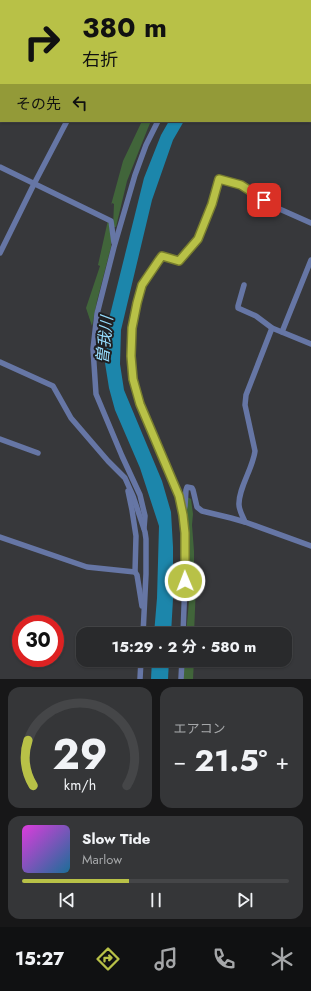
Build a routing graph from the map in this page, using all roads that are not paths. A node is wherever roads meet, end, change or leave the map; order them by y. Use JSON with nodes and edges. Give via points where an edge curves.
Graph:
{"nodes":[{"id":1,"x":67,"y":122,"type":"edge"},
{"id":2,"x":158,"y":122,"type":"edge"},
{"id":3,"x":0,"y":167,"type":"edge"},
{"id":4,"x":34,"y":184,"type":"junction"},
{"id":5,"x":311,"y":223,"type":"edge"},
{"id":6,"x":114,"y":247,"type":"junction"},
{"id":7,"x":0,"y":253,"type":"edge"},
{"id":8,"x":311,"y":260,"type":"edge"},
{"id":9,"x":244,"y":285,"type":"dead end"},
{"id":10,"x":272,"y":328,"type":"junction"},
{"id":11,"x":282,"y":332,"type":"junction"},
{"id":12,"x":311,"y":344,"type":"edge"},
{"id":13,"x":0,"y":362,"type":"edge"},
{"id":14,"x":0,"y":439,"type":"edge"},
{"id":15,"x":38,"y":453,"type":"dead end"},
{"id":16,"x":122,"y":456,"type":"junction"},
{"id":17,"x":125,"y":478,"type":"junction"},
{"id":18,"x":183,"y":515,"type":"junction"},
{"id":19,"x":245,"y":522,"type":"junction"},
{"id":20,"x":144,"y":528,"type":"junction"},
{"id":21,"x":0,"y":537,"type":"edge"},
{"id":22,"x":311,"y":546,"type":"edge"},
{"id":23,"x":135,"y":572,"type":"junction"},
{"id":24,"x":144,"y":612,"type":"junction"},
{"id":25,"x":143,"y":627,"type":"edge"},
{"id":26,"x":183,"y":627,"type":"edge"},
{"id":27,"x":141,"y":667,"type":"edge"},
{"id":28,"x":182,"y":667,"type":"edge"},
{"id":29,"x":140,"y":679,"type":"edge"},
{"id":30,"x":181,"y":679,"type":"edge"}],
"edges":[{"from":1,"to":4,"type":"street"},
{"from":2,"to":6,"type":"street","via":[[134,175]]},
{"from":3,"to":4,"type":"street"},
{"from":4,"to":6,"type":"street","via":[[111,221]]},
{"from":4,"to":7,"type":"street"},
{"from":5,"to":18,"type":"street","via":[[275,207],[241,185],[219,179],[198,239],[179,261],[162,256],[142,285],[132,328],[133,379],[140,404],[179,496]]},
{"from":6,"to":16,"type":"street","via":[[98,314],[93,348],[96,394]]},
{"from":8,"to":11,"type":"street"},
{"from":9,"to":10,"type":"street","via":[[238,308],[256,316]]},
{"from":10,"to":11,"type":"street"},
{"from":10,"to":19,"type":"street","via":[[246,395],[245,405],[255,451],[240,496],[239,506]]},
{"from":11,"to":12,"type":"street"},
{"from":13,"to":17,"type":"street","via":[[53,386],[71,418]]},
{"from":14,"to":15,"type":"street"},
{"from":16,"to":17,"type":"street"},
{"from":16,"to":20,"type":"street","via":[[140,495]]},
{"from":17,"to":20,"type":"street"},
{"from":17,"to":23,"type":"street","via":[[136,536]]},
{"from":18,"to":19,"type":"street","via":[[187,487],[192,488],[199,509]]},
{"from":18,"to":26,"type":"street"},
{"from":19,"to":22,"type":"street"},
{"from":20,"to":24,"type":"street"},
{"from":21,"to":23,"type":"street","via":[[88,567]]},
{"from":23,"to":24,"type":"street"},
{"from":24,"to":25,"type":"street"},
{"from":27,"to":29,"type":"street"},
{"from":28,"to":30,"type":"street"}]}
